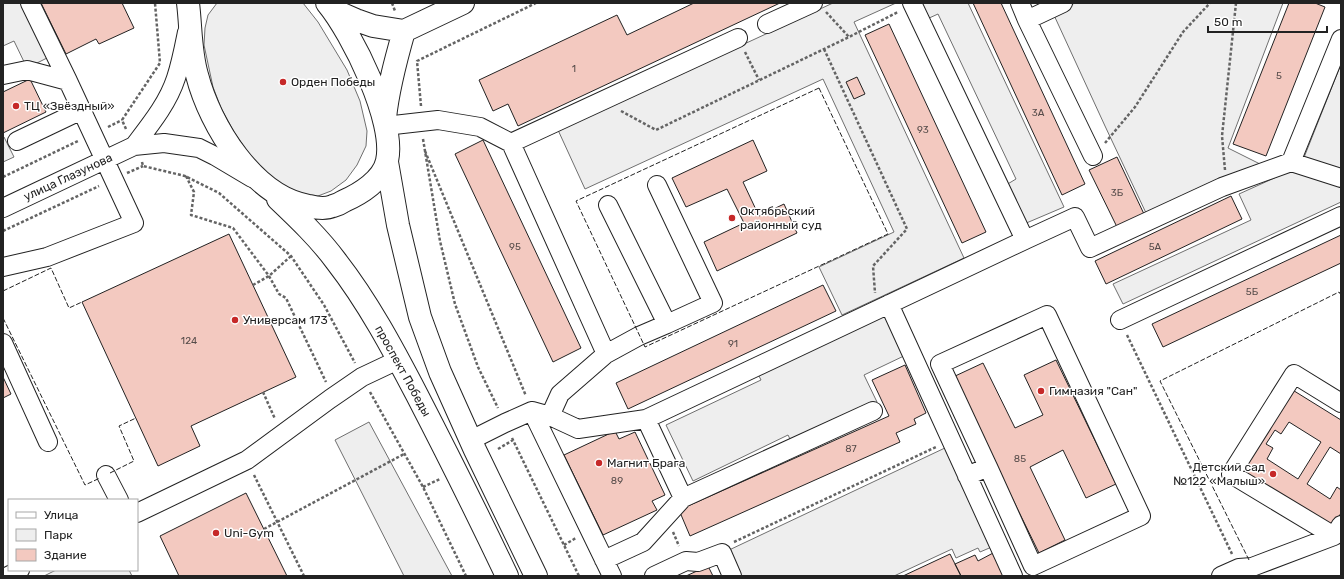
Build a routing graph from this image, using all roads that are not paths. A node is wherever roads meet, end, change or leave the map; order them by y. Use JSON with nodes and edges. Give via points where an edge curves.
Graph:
{"nodes":[{"id":1,"x":30,"y":3,"type":"edge"},
{"id":2,"x":201,"y":3,"type":"edge"},
{"id":3,"x":463,"y":3,"type":"edge"},
{"id":4,"x":1020,"y":3,"type":"edge"},
{"id":5,"x":1063,"y":3,"type":"edge"},
{"id":6,"x":912,"y":4,"type":"edge"},
{"id":7,"x":330,"y":6,"type":"edge"},
{"id":8,"x":818,"y":6,"type":"edge"},
{"id":9,"x":189,"y":13,"type":"edge"},
{"id":10,"x":1027,"y":20,"type":"junction"},
{"id":11,"x":767,"y":24,"type":"dead end"},
{"id":12,"x":404,"y":31,"type":"junction"},
{"id":13,"x":738,"y":38,"type":"road end"},
{"id":14,"x":1341,"y":39,"type":"edge"},
{"id":15,"x":3,"y":75,"type":"edge"},
{"id":16,"x":68,"y":81,"type":"junction"},
{"id":17,"x":82,"y":110,"type":"junction"},
{"id":18,"x":385,"y":126,"type":"junction"},
{"id":19,"x":17,"y":141,"type":"dead end"},
{"id":20,"x":512,"y":143,"type":"junction"},
{"id":21,"x":134,"y":146,"type":"junction"},
{"id":22,"x":1093,"y":156,"type":"road end"},
{"id":23,"x":105,"y":160,"type":"junction"},
{"id":24,"x":387,"y":162,"type":"junction"},
{"id":25,"x":1291,"y":162,"type":"junction"},
{"id":26,"x":1341,"y":178,"type":"edge"},
{"id":27,"x":657,"y":185,"type":"dead end"},
{"id":28,"x":266,"y":186,"type":"junction"},
{"id":29,"x":608,"y":205,"type":"dead end"},
{"id":30,"x":3,"y":208,"type":"edge"},
{"id":31,"x":1341,"y":216,"type":"edge"},
{"id":32,"x":1025,"y":240,"type":"junction"},
{"id":33,"x":3,"y":267,"type":"edge"},
{"id":34,"x":883,"y":307,"type":"junction"},
{"id":35,"x":1120,"y":320,"type":"road end"},
{"id":36,"x":667,"y":324,"type":"junction"},
{"id":37,"x":3,"y":344,"type":"edge"},
{"id":38,"x":606,"y":354,"type":"junction"},
{"id":39,"x":398,"y":360,"type":"junction"},
{"id":40,"x":1341,"y":403,"type":"edge"},
{"id":41,"x":532,"y":411,"type":"junction"},
{"id":42,"x":873,"y":411,"type":"dead end"},
{"id":43,"x":550,"y":416,"type":"junction"},
{"id":44,"x":646,"y":419,"type":"junction"},
{"id":45,"x":471,"y":440,"type":"junction"},
{"id":46,"x":48,"y":442,"type":"dead end"},
{"id":47,"x":988,"y":467,"type":"junction"},
{"id":48,"x":106,"y":475,"type":"dead end"},
{"id":49,"x":967,"y":476,"type":"junction"},
{"id":50,"x":683,"y":498,"type":"junction"},
{"id":51,"x":118,"y":499,"type":"edge"},
{"id":52,"x":138,"y":513,"type":"edge"},
{"id":53,"x":1337,"y":530,"type":"edge"},
{"id":54,"x":604,"y":560,"type":"junction"},
{"id":55,"x":504,"y":575,"type":"edge"},
{"id":56,"x":536,"y":576,"type":"edge"},
{"id":57,"x":612,"y":576,"type":"edge"},
{"id":58,"x":654,"y":576,"type":"edge"},
{"id":59,"x":732,"y":576,"type":"edge"},
{"id":60,"x":1013,"y":576,"type":"edge"},
{"id":61,"x":1221,"y":576,"type":"edge"}],
"edges":[{"from":1,"to":16,"type":"street"},
{"from":2,"to":9,"type":"main road"},
{"from":3,"to":12,"type":"main road"},
{"from":4,"to":10,"type":"street"},
{"from":5,"to":10,"type":"street"},
{"from":6,"to":32,"type":"street"},
{"from":7,"to":12,"type":"main road","via":[[373,26]]},
{"from":7,"to":18,"type":"main road","via":[[364,63]]},
{"from":8,"to":11,"type":"street"},
{"from":9,"to":21,"type":"street","name":"улица Глазунова","via":[[176,79],[162,108]]},
{"from":9,"to":28,"type":"main road","via":[[197,75],[206,100],[236,154]]},
{"from":10,"to":22,"type":"street"},
{"from":12,"to":18,"type":"main road","via":[[386,101]]},
{"from":13,"to":20,"type":"street"},
{"from":14,"to":25,"type":"street"},
{"from":15,"to":16,"type":"street","via":[[27,70]]},
{"from":16,"to":17,"type":"street"},
{"from":17,"to":19,"type":"street"},
{"from":17,"to":23,"type":"street"},
{"from":18,"to":20,"type":"street","via":[[438,120],[480,127]]},
{"from":18,"to":24,"type":"main road"},
{"from":20,"to":38,"type":"street"},
{"from":21,"to":23,"type":"street","name":"улица Глазунова"},
{"from":21,"to":28,"type":"street","name":"улица Глазунова","via":[[164,143],[199,148]]},
{"from":23,"to":30,"type":"street","name":"улица Глазунова"},
{"from":23,"to":33,"type":"street","via":[[134,223],[47,257]]},
{"from":24,"to":28,"type":"main road","via":[[379,176],[365,189],[332,207],[300,205]]},
{"from":24,"to":45,"type":"main road","via":[[398,225],[420,317],[440,372]]},
{"from":25,"to":26,"type":"street"},
{"from":25,"to":32,"type":"street","via":[[1227,185],[1090,248],[1074,217]]},
{"from":27,"to":36,"type":"street","via":[[713,303]]},
{"from":28,"to":39,"type":"main road","name":"проспект Победы","via":[[336,260]]},
{"from":29,"to":36,"type":"street"},
{"from":31,"to":35,"type":"street"},
{"from":32,"to":34,"type":"street"},
{"from":34,"to":44,"type":"street"},
{"from":34,"to":49,"type":"street"},
{"from":36,"to":38,"type":"street"},
{"from":37,"to":46,"type":"street"},
{"from":38,"to":43,"type":"street","via":[[560,394]]},
{"from":39,"to":52,"type":"street","via":[[362,377],[247,460]]},
{"from":39,"to":55,"type":"main road","name":"проспект Победы","via":[[456,471]]},
{"from":40,"to":53,"type":"street","via":[[1294,374],[1231,474]]},
{"from":41,"to":43,"type":"street"},
{"from":41,"to":45,"type":"street"},
{"from":41,"to":54,"type":"street"},
{"from":42,"to":50,"type":"street"},
{"from":43,"to":44,"type":"street","via":[[578,429]]},
{"from":44,"to":50,"type":"street"},
{"from":45,"to":56,"type":"main road"},
{"from":47,"to":47,"type":"street","via":[[940,364],[1047,315],[1141,516],[1033,566]]},
{"from":47,"to":49,"type":"street"},
{"from":48,"to":51,"type":"street"},
{"from":49,"to":60,"type":"street"},
{"from":50,"to":54,"type":"street","via":[[643,542]]},
{"from":53,"to":61,"type":"street","via":[[1252,567],[1239,568]]},
{"from":54,"to":57,"type":"street"},
{"from":58,"to":59,"type":"street","via":[[686,561],[698,562],[722,553]]}]}
